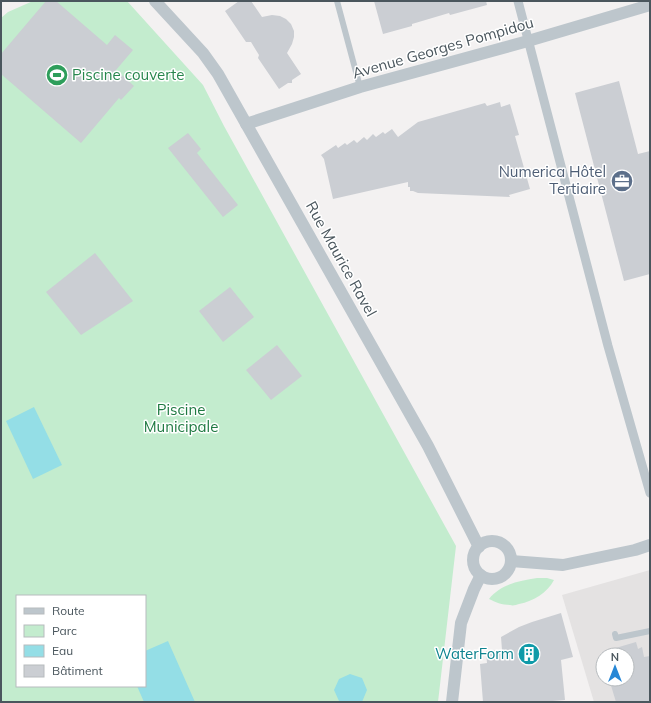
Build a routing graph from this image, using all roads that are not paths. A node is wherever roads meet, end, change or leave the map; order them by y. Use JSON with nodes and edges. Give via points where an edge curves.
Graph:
{"nodes":[{"id":1,"x":155,"y":1,"type":"edge"},
{"id":2,"x":337,"y":1,"type":"edge"},
{"id":3,"x":518,"y":1,"type":"edge"},
{"id":4,"x":650,"y":5,"type":"edge"},
{"id":5,"x":528,"y":41,"type":"junction"},
{"id":6,"x":360,"y":87,"type":"junction"},
{"id":7,"x":246,"y":124,"type":"junction"},
{"id":8,"x":650,"y":493,"type":"edge"},
{"id":9,"x":650,"y":545,"type":"edge"},
{"id":10,"x":479,"y":547,"type":"junction"},
{"id":11,"x":511,"y":561,"type":"junction"},
{"id":12,"x":481,"y":575,"type":"junction"},
{"id":13,"x":650,"y":631,"type":"edge"},
{"id":14,"x":616,"y":634,"type":"dead end"},
{"id":15,"x":452,"y":702,"type":"edge"}],
"edges":[{"from":1,"to":7,"type":"street","name":"Rue Maurice Ravel","via":[[203,53]]},
{"from":2,"to":6,"type":"lane"},
{"from":3,"to":5,"type":"street"},
{"from":4,"to":5,"type":"street","name":"Avenue Georges Pompidou"},
{"from":5,"to":6,"type":"street","name":"Avenue Georges Pompidou"},
{"from":5,"to":8,"type":"street","via":[[608,346]]},
{"from":6,"to":7,"type":"street","name":"Avenue Georges Pompidou"},
{"from":7,"to":10,"type":"street","name":"Rue Maurice Ravel","via":[[428,446]]},
{"from":9,"to":11,"type":"street","via":[[563,565]]},
{"from":10,"to":11,"type":"street","via":[[490,542],[502,544],[510,554]]},
{"from":10,"to":12,"type":"street","via":[[475,552],[474,565]]},
{"from":11,"to":12,"type":"street","via":[[503,576],[492,579]]},
{"from":12,"to":15,"type":"street","via":[[461,623]]},
{"from":13,"to":14,"type":"lane","via":[[616,638]]}]}
